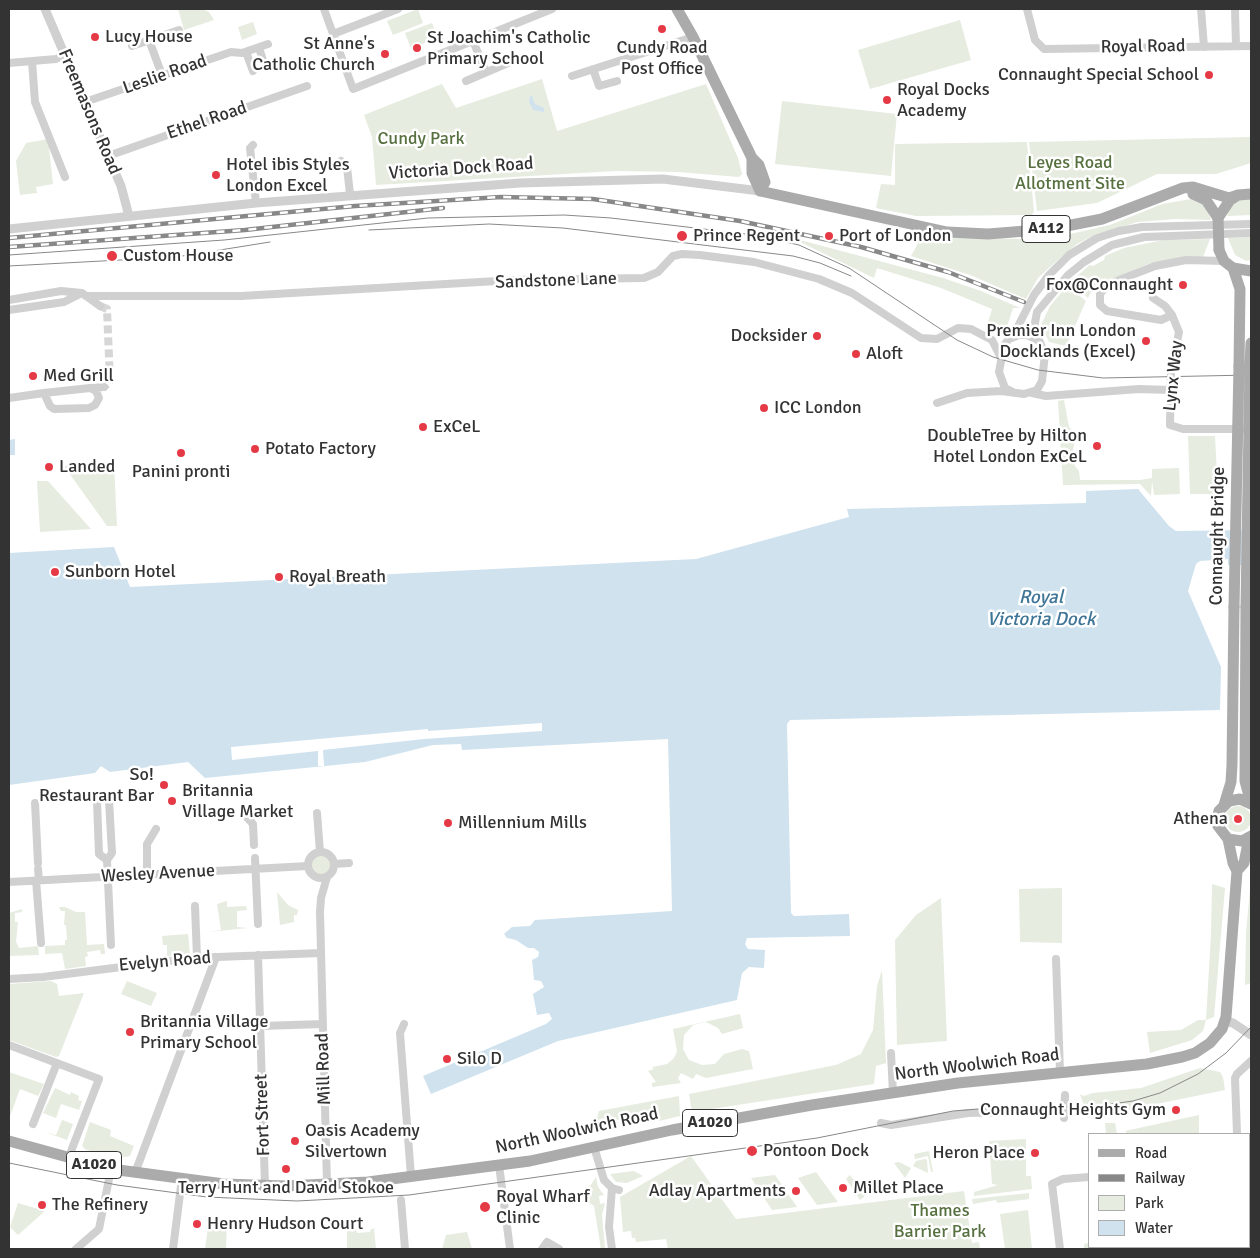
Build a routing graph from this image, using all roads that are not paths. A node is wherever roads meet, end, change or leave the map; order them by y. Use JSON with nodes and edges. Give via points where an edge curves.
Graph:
{"nodes":[{"id":1,"x":45,"y":9,"type":"edge"},
{"id":2,"x":324,"y":9,"type":"edge"},
{"id":3,"x":398,"y":9,"type":"edge"},
{"id":4,"x":552,"y":9,"type":"edge"},
{"id":5,"x":677,"y":9,"type":"edge"},
{"id":6,"x":1026,"y":9,"type":"edge"},
{"id":7,"x":1201,"y":9,"type":"edge"},
{"id":8,"x":1235,"y":9,"type":"edge"},
{"id":9,"x":179,"y":30,"type":"dead end"},
{"id":10,"x":333,"y":34,"type":"junction"},
{"id":11,"x":693,"y":36,"type":"junction"},
{"id":12,"x":149,"y":40,"type":"junction"},
{"id":13,"x":473,"y":41,"type":"junction"},
{"id":14,"x":268,"y":44,"type":"dead end"},
{"id":15,"x":132,"y":46,"type":"dead end"},
{"id":16,"x":1236,"y":46,"type":"junction"},
{"id":17,"x":1251,"y":46,"type":"edge"},
{"id":18,"x":1204,"y":47,"type":"junction"},
{"id":19,"x":259,"y":48,"type":"junction"},
{"id":20,"x":246,"y":52,"type":"junction"},
{"id":21,"x":64,"y":55,"type":"junction"},
{"id":22,"x":32,"y":61,"type":"junction"},
{"id":23,"x":9,"y":63,"type":"edge"},
{"id":24,"x":508,"y":64,"type":"dead end"},
{"id":25,"x":265,"y":66,"type":"dead end"},
{"id":26,"x":594,"y":68,"type":"junction"},
{"id":27,"x":253,"y":71,"type":"dead end"},
{"id":28,"x":486,"y":72,"type":"junction"},
{"id":29,"x":162,"y":75,"type":"junction"},
{"id":30,"x":572,"y":76,"type":"dead end"},
{"id":31,"x":466,"y":81,"type":"dead end"},
{"id":32,"x":617,"y":81,"type":"dead end"},
{"id":33,"x":307,"y":86,"type":"dead end"},
{"id":34,"x":85,"y":102,"type":"junction"},
{"id":35,"x":252,"y":145,"type":"dead end"},
{"id":36,"x":108,"y":156,"type":"junction"},
{"id":37,"x":342,"y":160,"type":"dead end"},
{"id":38,"x":65,"y":177,"type":"dead end"},
{"id":39,"x":760,"y":191,"type":"junction"},
{"id":40,"x":350,"y":194,"type":"junction"},
{"id":41,"x":1251,"y":194,"type":"edge"},
{"id":42,"x":1238,"y":195,"type":"junction"},
{"id":43,"x":1164,"y":197,"type":"junction"},
{"id":44,"x":256,"y":203,"type":"junction"},
{"id":45,"x":129,"y":216,"type":"junction"},
{"id":46,"x":1218,"y":218,"type":"junction"},
{"id":47,"x":1251,"y":224,"type":"edge"},
{"id":48,"x":9,"y":229,"type":"edge"},
{"id":49,"x":1251,"y":233,"type":"edge"},
{"id":50,"x":1225,"y":260,"type":"junction"},
{"id":51,"x":1251,"y":271,"type":"edge"},
{"id":52,"x":84,"y":294,"type":"junction"},
{"id":53,"x":1153,"y":298,"type":"dead end"},
{"id":54,"x":9,"y":300,"type":"edge"},
{"id":55,"x":100,"y":306,"type":"tunnel mouth"},
{"id":56,"x":9,"y":310,"type":"edge"},
{"id":57,"x":1172,"y":314,"type":"junction"},
{"id":58,"x":1011,"y":338,"type":"junction"},
{"id":59,"x":992,"y":340,"type":"junction"},
{"id":60,"x":1040,"y":342,"type":"junction"},
{"id":61,"x":1251,"y":343,"type":"edge"},
{"id":62,"x":1001,"y":358,"type":"junction"},
{"id":63,"x":1245,"y":366,"type":"edge"},
{"id":64,"x":1042,"y":380,"type":"junction"},
{"id":65,"x":104,"y":386,"type":"dead end"},
{"id":66,"x":90,"y":388,"type":"junction"},
{"id":67,"x":1170,"y":390,"type":"junction"},
{"id":68,"x":44,"y":393,"type":"junction"},
{"id":69,"x":1014,"y":393,"type":"junction"},
{"id":70,"x":1032,"y":393,"type":"junction"},
{"id":71,"x":1051,"y":396,"type":"junction"},
{"id":72,"x":9,"y":398,"type":"edge"},
{"id":73,"x":937,"y":403,"type":"dead end"},
{"id":74,"x":1251,"y":430,"type":"edge"},
{"id":75,"x":1239,"y":731,"type":"junction"},
{"id":76,"x":35,"y":803,"type":"dead end"},
{"id":77,"x":1251,"y":803,"type":"edge"},
{"id":78,"x":1224,"y":805,"type":"junction"},
{"id":79,"x":244,"y":814,"type":"dead end"},
{"id":80,"x":317,"y":814,"type":"dead end"},
{"id":81,"x":156,"y":829,"type":"dead end"},
{"id":82,"x":1250,"y":837,"type":"edge"},
{"id":83,"x":1228,"y":839,"type":"junction"},
{"id":84,"x":254,"y":845,"type":"dead end"},
{"id":85,"x":320,"y":852,"type":"junction"},
{"id":86,"x":255,"y":858,"type":"dead end"},
{"id":87,"x":107,"y":860,"type":"junction"},
{"id":88,"x":349,"y":863,"type":"dead end"},
{"id":89,"x":334,"y":864,"type":"junction"},
{"id":90,"x":308,"y":866,"type":"junction"},
{"id":91,"x":255,"y":868,"type":"junction"},
{"id":92,"x":1237,"y":871,"type":"junction"},
{"id":93,"x":147,"y":874,"type":"junction"},
{"id":94,"x":107,"y":876,"type":"junction"},
{"id":95,"x":315,"y":877,"type":"junction"},
{"id":96,"x":327,"y":877,"type":"junction"},
{"id":97,"x":38,"y":880,"type":"junction"},
{"id":98,"x":9,"y":882,"type":"edge"},
{"id":99,"x":321,"y":898,"type":"junction"},
{"id":100,"x":194,"y":906,"type":"dead end"},
{"id":101,"x":258,"y":924,"type":"dead end"},
{"id":102,"x":41,"y":943,"type":"dead end"},
{"id":103,"x":111,"y":945,"type":"dead end"},
{"id":104,"x":321,"y":953,"type":"junction"},
{"id":105,"x":258,"y":955,"type":"junction"},
{"id":106,"x":216,"y":957,"type":"junction"},
{"id":107,"x":197,"y":958,"type":"junction"},
{"id":108,"x":1056,"y":959,"type":"dead end"},
{"id":109,"x":9,"y":979,"type":"edge"},
{"id":110,"x":1224,"y":1021,"type":"junction"},
{"id":111,"x":323,"y":1024,"type":"junction"},
{"id":112,"x":404,"y":1024,"type":"dead end"},
{"id":113,"x":261,"y":1026,"type":"junction"},
{"id":114,"x":1251,"y":1035,"type":"edge"},
{"id":115,"x":9,"y":1045,"type":"edge"},
{"id":116,"x":891,"y":1053,"type":"dead end"},
{"id":117,"x":1251,"y":1061,"type":"edge"},
{"id":118,"x":57,"y":1063,"type":"junction"},
{"id":119,"x":1060,"y":1072,"type":"junction"},
{"id":120,"x":893,"y":1093,"type":"junction"},
{"id":121,"x":1065,"y":1095,"type":"dead end"},
{"id":122,"x":881,"y":1123,"type":"dead end"},
{"id":123,"x":33,"y":1124,"type":"dead end"},
{"id":124,"x":1238,"y":1133,"type":"edge"},
{"id":125,"x":9,"y":1142,"type":"edge"},
{"id":126,"x":594,"y":1147,"type":"junction"},
{"id":127,"x":68,"y":1158,"type":"junction"},
{"id":128,"x":499,"y":1165,"type":"junction"},
{"id":129,"x":112,"y":1168,"type":"junction"},
{"id":130,"x":135,"y":1173,"type":"junction"},
{"id":131,"x":411,"y":1176,"type":"junction"},
{"id":132,"x":1088,"y":1177,"type":"edge"},
{"id":133,"x":182,"y":1178,"type":"junction"},
{"id":134,"x":327,"y":1184,"type":"junction"},
{"id":135,"x":264,"y":1186,"type":"junction"},
{"id":136,"x":401,"y":1200,"type":"dead end"},
{"id":137,"x":76,"y":1249,"type":"edge"},
{"id":138,"x":173,"y":1249,"type":"edge"},
{"id":139,"x":405,"y":1249,"type":"edge"},
{"id":140,"x":510,"y":1249,"type":"edge"},
{"id":141,"x":542,"y":1249,"type":"edge"},
{"id":142,"x":559,"y":1249,"type":"edge"},
{"id":143,"x":612,"y":1249,"type":"edge"},
{"id":144,"x":1060,"y":1249,"type":"edge"}],
"edges":[{"from":1,"to":21,"type":"street","name":"Freemasons Road"},
{"from":2,"to":10,"type":"street"},
{"from":3,"to":10,"type":"street"},
{"from":4,"to":13,"type":"street"},
{"from":5,"to":11,"type":"main road"},
{"from":6,"to":18,"type":"street","name":"Royal Road","via":[[1037,44],[1044,49]]},
{"from":7,"to":18,"type":"street"},
{"from":8,"to":16,"type":"street"},
{"from":9,"to":12,"type":"street"},
{"from":10,"to":13,"type":"street","via":[[353,89]]},
{"from":11,"to":26,"type":"street"},
{"from":11,"to":39,"type":"main road","via":[[752,158],[752,173]]},
{"from":12,"to":15,"type":"street"},
{"from":12,"to":29,"type":"street"},
{"from":13,"to":28,"type":"street"},
{"from":14,"to":19,"type":"street","name":"Leslie Road"},
{"from":16,"to":17,"type":"street","name":"Royal Road"},
{"from":16,"to":18,"type":"street","name":"Royal Road"},
{"from":19,"to":20,"type":"street","name":"Leslie Road"},
{"from":19,"to":25,"type":"street"},
{"from":20,"to":27,"type":"street"},
{"from":20,"to":29,"type":"street","name":"Leslie Road","via":[[231,52]]},
{"from":21,"to":22,"type":"street"},
{"from":21,"to":34,"type":"street","name":"Freemasons Road"},
{"from":22,"to":23,"type":"street"},
{"from":22,"to":38,"type":"street","via":[[35,102]]},
{"from":24,"to":28,"type":"street"},
{"from":26,"to":30,"type":"street"},
{"from":26,"to":32,"type":"street","via":[[599,86]]},
{"from":28,"to":31,"type":"street"},
{"from":29,"to":34,"type":"street","name":"Leslie Road"},
{"from":33,"to":36,"type":"street","name":"Ethel Road"},
{"from":34,"to":36,"type":"street","name":"Freemasons Road"},
{"from":35,"to":44,"type":"street"},
{"from":36,"to":45,"type":"street","name":"Freemasons Road"},
{"from":37,"to":40,"type":"street","via":[[347,167]]},
{"from":39,"to":40,"type":"street","name":"Victoria Dock Road","via":[[690,181],[634,178]]},
{"from":39,"to":43,"type":"main road","name":"Victoria Dock Road","number":"A112","via":[[965,234],[1051,229],[1102,219]]},
{"from":40,"to":44,"type":"street","name":"Victoria Dock Road"},
{"from":41,"to":42,"type":"main road"},
{"from":42,"to":43,"type":"main road","number":"A112","via":[[1221,197],[1193,188],[1174,191]]},
{"from":42,"to":46,"type":"main road","via":[[1230,200]]},
{"from":43,"to":46,"type":"main road","number":"A112","via":[[1190,194],[1201,197],[1210,204]]},
{"from":44,"to":45,"type":"street","name":"Victoria Dock Road"},
{"from":45,"to":48,"type":"street","name":"Victoria Dock Road"},
{"from":46,"to":50,"type":"main road","number":"A1020","bridge":true},
{"from":47,"to":58,"type":"street","via":[[1142,227],[1097,238],[1069,255],[1049,275],[1034,295]]},
{"from":49,"to":60,"type":"street","via":[[1144,237],[1112,245],[1068,275],[1042,305],[1034,320]]},
{"from":50,"to":51,"type":"main road"},
{"from":50,"to":57,"type":"street","name":"Lynx Way","via":[[1186,260],[1155,266],[1119,280],[1100,294],[1100,305],[1107,311],[1161,320]]},
{"from":50,"to":63,"type":"main road","name":"Connaught Bridge","number":"A1020","via":[[1237,274],[1240,289]]},
{"from":52,"to":54,"type":"street","name":"Sandstone Lane","via":[[61,292]]},
{"from":52,"to":55,"type":"street"},
{"from":52,"to":56,"type":"street","via":[[64,302]]},
{"from":52,"to":59,"type":"street","name":"Sandstone Lane","via":[[241,296],[514,280],[644,278],[658,272],[673,256],[682,254],[754,262],[819,278],[852,293],[922,338],[937,339],[964,327]]},
{"from":53,"to":57,"type":"street","name":"Lynx Way"},
{"from":57,"to":67,"type":"street","name":"Lynx Way","via":[[1179,332]]},
{"from":58,"to":59,"type":"street","name":"Sandstone Lane"},
{"from":58,"to":60,"type":"street","via":[[1027,335]]},
{"from":58,"to":62,"type":"street","via":[[1004,344]]},
{"from":59,"to":62,"type":"street"},
{"from":60,"to":64,"type":"street","via":[[1045,354]]},
{"from":61,"to":63,"type":"main road","name":"Connaught Bridge","number":"A1020"},
{"from":62,"to":69,"type":"street","via":[[999,372],[1002,382]]},
{"from":63,"to":75,"type":"main road","name":"Connaught Bridge","number":"A1020","bridge":true},
{"from":64,"to":70,"type":"street"},
{"from":64,"to":71,"type":"street"},
{"from":65,"to":66,"type":"street"},
{"from":66,"to":68,"type":"street"},
{"from":66,"to":68,"type":"street","via":[[99,398],[90,408],[54,409]]},
{"from":67,"to":71,"type":"street","via":[[1139,389]]},
{"from":67,"to":74,"type":"street","name":"Lynx Way","via":[[1170,425],[1183,429]]},
{"from":68,"to":72,"type":"street"},
{"from":69,"to":70,"type":"street"},
{"from":69,"to":73,"type":"street","via":[[967,393]]},
{"from":70,"to":71,"type":"street"},
{"from":75,"to":77,"type":"main road","name":"Connaught Bridge","number":"A1020","via":[[1244,781]]},
{"from":75,"to":78,"type":"main road","name":"Connaught Bridge","number":"A1020"},
{"from":76,"to":97,"type":"street"},
{"from":77,"to":78,"type":"main road","number":"A1020","via":[[1240,799]]},
{"from":78,"to":83,"type":"main road","number":"A1020","via":[[1217,818],[1218,826]]},
{"from":79,"to":84,"type":"street","via":[[253,824]]},
{"from":80,"to":85,"type":"street"},
{"from":81,"to":93,"type":"street","via":[[147,844]]},
{"from":82,"to":83,"type":"main road","number":"A1020","via":[[1235,841]]},
{"from":82,"to":92,"type":"main road","number":"A1020","via":[[1244,863]]},
{"from":83,"to":92,"type":"main road","number":"A1020"},
{"from":85,"to":89,"type":"street","via":[[330,855]]},
{"from":85,"to":90,"type":"street","via":[[312,855]]},
{"from":86,"to":91,"type":"street"},
{"from":87,"to":87,"type":"street","via":[[112,853],[109,800],[103,796],[97,801],[99,854]]},
{"from":87,"to":94,"type":"street"},
{"from":88,"to":89,"type":"street"},
{"from":89,"to":96,"type":"street","via":[[333,872]]},
{"from":90,"to":91,"type":"street","name":"Wesley Avenue"},
{"from":90,"to":95,"type":"street"},
{"from":91,"to":93,"type":"street","name":"Wesley Avenue"},
{"from":91,"to":101,"type":"street"},
{"from":92,"to":110,"type":"main road","number":"A1020"},
{"from":93,"to":94,"type":"street","name":"Wesley Avenue"},
{"from":94,"to":97,"type":"street","name":"Wesley Avenue"},
{"from":94,"to":103,"type":"street"},
{"from":95,"to":96,"type":"street"},
{"from":95,"to":99,"type":"street"},
{"from":96,"to":99,"type":"street"},
{"from":97,"to":98,"type":"street","name":"Wesley Avenue"},
{"from":97,"to":102,"type":"street"},
{"from":99,"to":104,"type":"street","name":"Mill Road"},
{"from":100,"to":107,"type":"street"},
{"from":104,"to":105,"type":"street","name":"Evelyn Road"},
{"from":104,"to":111,"type":"street","name":"Mill Road"},
{"from":105,"to":106,"type":"street","name":"Evelyn Road"},
{"from":105,"to":113,"type":"street","name":"Fort Street"},
{"from":106,"to":107,"type":"street","name":"Evelyn Road"},
{"from":106,"to":130,"type":"street"},
{"from":107,"to":109,"type":"street","name":"Evelyn Road"},
{"from":108,"to":119,"type":"street"},
{"from":110,"to":114,"type":"street"},
{"from":110,"to":119,"type":"main road","name":"North Woolwich Road","number":"A1020","via":[[1222,1029],[1210,1042],[1191,1055],[1148,1064]]},
{"from":111,"to":113,"type":"street"},
{"from":111,"to":134,"type":"street","name":"Mill Road"},
{"from":112,"to":131,"type":"street","via":[[400,1033]]},
{"from":113,"to":135,"type":"street","name":"Fort Street"},
{"from":115,"to":118,"type":"street"},
{"from":116,"to":120,"type":"street"},
{"from":117,"to":124,"type":"street","via":[[1235,1078]]},
{"from":118,"to":123,"type":"street"},
{"from":118,"to":127,"type":"street","via":[[100,1079]]},
{"from":119,"to":120,"type":"main road","name":"North Woolwich Road","number":"A1020"},
{"from":120,"to":126,"type":"main road","name":"North Woolwich Road","number":"A1020","via":[[672,1130]]},
{"from":121,"to":122,"type":"street","via":[[1064,1115],[968,1113],[891,1125]]},
{"from":125,"to":127,"type":"main road","name":"North Woolwich Road","number":"A1020"},
{"from":126,"to":128,"type":"main road","name":"North Woolwich Road","number":"A1020"},
{"from":126,"to":143,"type":"street","via":[[604,1180],[615,1189],[609,1227]]},
{"from":127,"to":129,"type":"main road","name":"North Woolwich Road","number":"A1020"},
{"from":128,"to":131,"type":"main road","name":"North Woolwich Road","number":"A1020"},
{"from":128,"to":140,"type":"street"},
{"from":129,"to":130,"type":"main road","name":"North Woolwich Road","number":"A1020"},
{"from":129,"to":137,"type":"street","via":[[99,1229]]},
{"from":130,"to":133,"type":"main road","name":"North Woolwich Road","number":"A1020"},
{"from":131,"to":134,"type":"main road","name":"North Woolwich Road","number":"A1020"},
{"from":132,"to":144,"type":"street","via":[[1063,1179],[1052,1184]]},
{"from":133,"to":135,"type":"main road","name":"North Woolwich Road","number":"A1020"},
{"from":133,"to":138,"type":"street"},
{"from":134,"to":135,"type":"main road","name":"North Woolwich Road","number":"A1020"},
{"from":136,"to":139,"type":"street"},
{"from":141,"to":142,"type":"street","via":[[548,1242]]}]}
